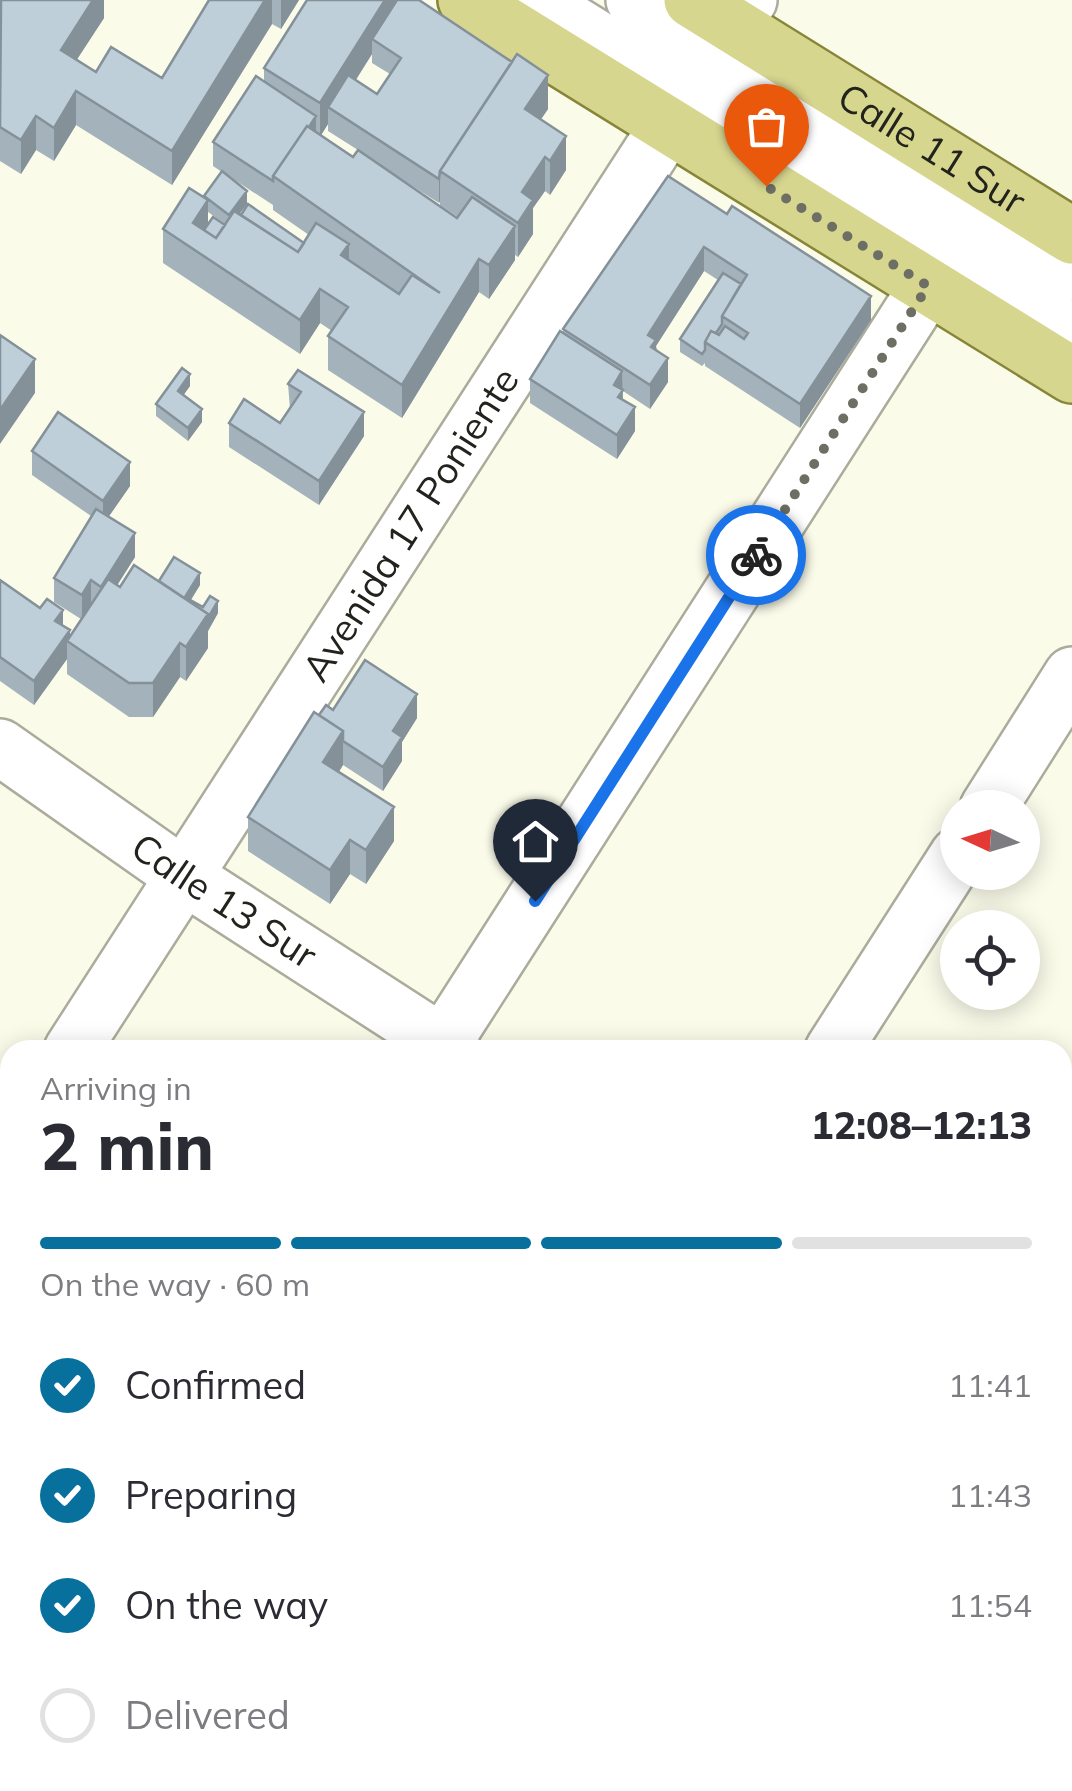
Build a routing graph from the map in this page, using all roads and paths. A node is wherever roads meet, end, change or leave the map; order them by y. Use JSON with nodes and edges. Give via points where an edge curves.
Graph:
{"nodes":[{"id":1,"x":466,"y":0,"type":"edge"},
{"id":2,"x":535,"y":0,"type":"edge"},
{"id":3,"x":634,"y":0,"type":"edge"},
{"id":4,"x":708,"y":50,"type":"edge"},
{"id":5,"x":1072,"y":236,"type":"edge"},
{"id":6,"x":1072,"y":272,"type":"edge"},
{"id":7,"x":928,"y":286,"type":"junction"},
{"id":8,"x":1072,"y":332,"type":"edge"},
{"id":9,"x":1072,"y":375,"type":"edge"},
{"id":10,"x":1072,"y":675,"type":"edge"},
{"id":11,"x":0,"y":748,"type":"edge"},
{"id":12,"x":999,"y":790,"type":"edge"},
{"id":13,"x":182,"y":875,"type":"junction"},
{"id":14,"x":940,"y":883,"type":"edge"},
{"id":15,"x":78,"y":1040,"type":"edge"},
{"id":16,"x":437,"y":1040,"type":"edge"},
{"id":17,"x":452,"y":1040,"type":"edge"},
{"id":18,"x":839,"y":1040,"type":"edge"}],
"edges":[{"from":1,"to":4,"type":"main road","name":"Calle 11 Sur"},
{"from":2,"to":4,"type":"street"},
{"from":3,"to":4,"type":"street"},
{"from":4,"to":5,"type":"main road","name":"Calle 11 Sur"},
{"from":4,"to":6,"type":"street"},
{"from":4,"to":7,"type":"main road","name":"Calle 11 Sur"},
{"from":4,"to":8,"type":"street"},
{"from":4,"to":13,"type":"street","name":"Avenida 17 Poniente"},
{"from":7,"to":9,"type":"main road","name":"Calle 11 Sur"},
{"from":7,"to":17,"type":"street"},
{"from":10,"to":12,"type":"street"},
{"from":11,"to":13,"type":"street","name":"Calle 13 Sur"},
{"from":13,"to":15,"type":"street","name":"Avenida 17 Poniente"},
{"from":13,"to":16,"type":"street","name":"Calle 13 Sur"},
{"from":14,"to":18,"type":"street"}]}
